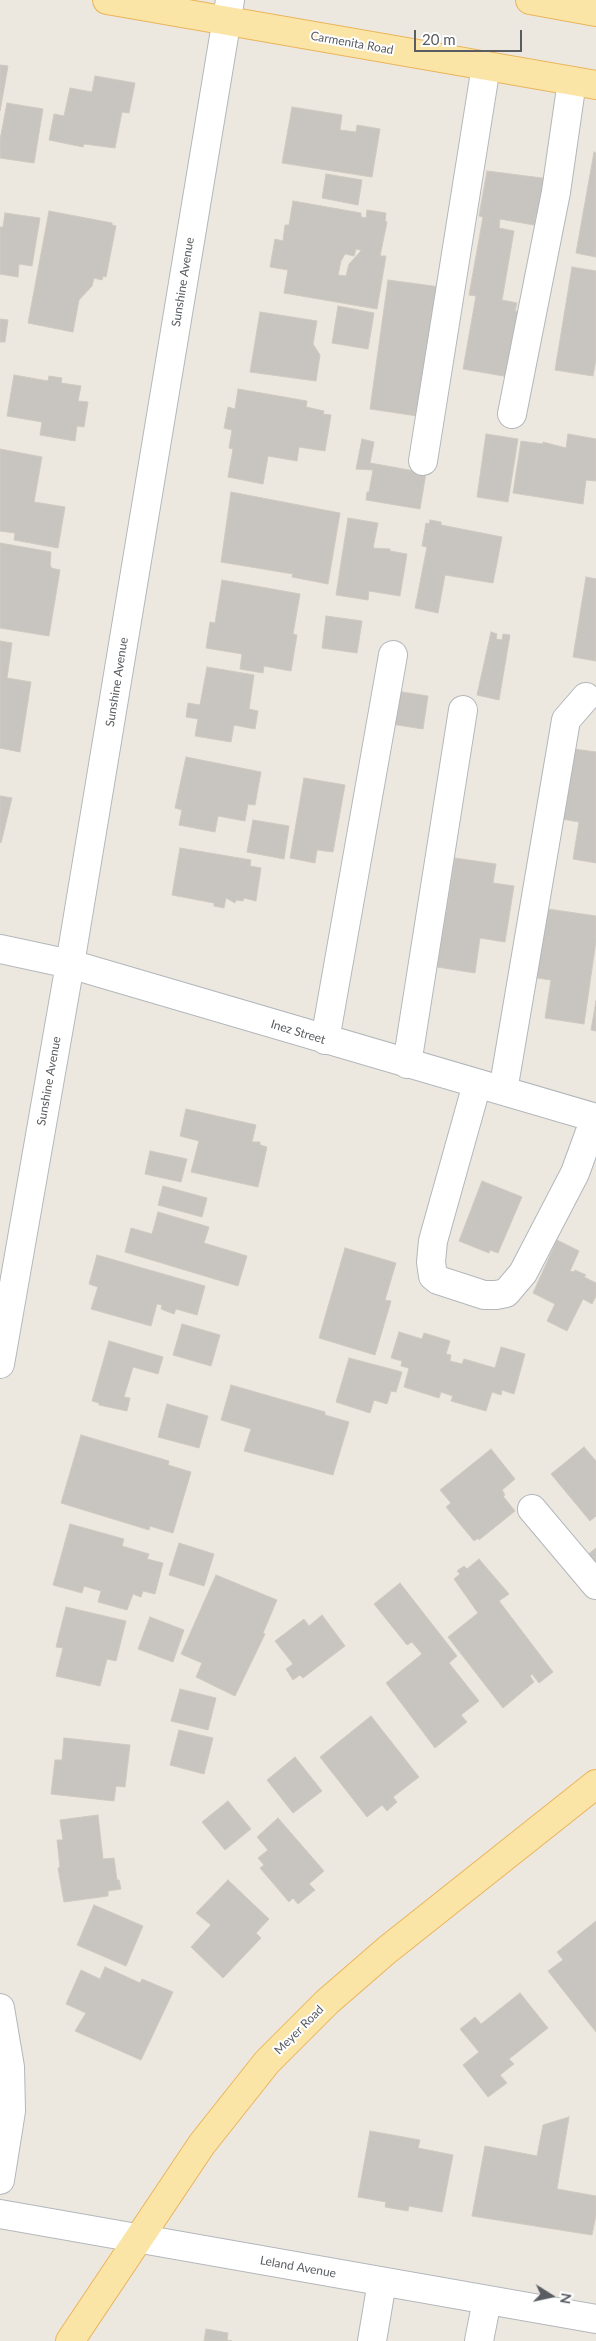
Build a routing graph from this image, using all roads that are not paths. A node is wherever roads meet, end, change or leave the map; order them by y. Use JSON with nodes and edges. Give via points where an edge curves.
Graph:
{"nodes":[{"id":1,"x":108,"y":0,"type":"edge"},
{"id":2,"x":530,"y":0,"type":"edge"},
{"id":3,"x":228,"y":10,"type":"edge"},
{"id":4,"x":596,"y":12,"type":"edge"},
{"id":5,"x":486,"y":66,"type":"junction"},
{"id":6,"x":584,"y":83,"type":"edge"},
{"id":7,"x":512,"y":414,"type":"dead end"},
{"id":8,"x":423,"y":461,"type":"dead end"},
{"id":9,"x":393,"y":655,"type":"dead end"},
{"id":10,"x":586,"y":698,"type":"dead end"},
{"id":11,"x":463,"y":710,"type":"dead end"},
{"id":12,"x":0,"y":949,"type":"edge"},
{"id":13,"x":70,"y":964,"type":"junction"},
{"id":14,"x":325,"y":1040,"type":"junction"},
{"id":15,"x":407,"y":1064,"type":"junction"},
{"id":16,"x":477,"y":1084,"type":"junction"},
{"id":17,"x":503,"y":1091,"type":"junction"},
{"id":18,"x":596,"y":1118,"type":"edge"},
{"id":19,"x":0,"y":1364,"type":"edge"},
{"id":20,"x":532,"y":1509,"type":"dead end"},
{"id":21,"x":596,"y":1585,"type":"edge"},
{"id":22,"x":596,"y":1784,"type":"edge"},
{"id":23,"x":0,"y":2008,"type":"edge"},
{"id":24,"x":0,"y":2180,"type":"edge"},
{"id":25,"x":0,"y":2214,"type":"edge"},
{"id":26,"x":139,"y":2239,"type":"junction"},
{"id":27,"x":382,"y":2282,"type":"junction"},
{"id":28,"x":487,"y":2300,"type":"junction"},
{"id":29,"x":596,"y":2319,"type":"edge"},
{"id":30,"x":70,"y":2341,"type":"edge"},
{"id":31,"x":372,"y":2341,"type":"edge"},
{"id":32,"x":479,"y":2341,"type":"edge"}],
"edges":[{"from":1,"to":3,"type":"main road","name":"Carmenita Road"},
{"from":2,"to":4,"type":"main road"},
{"from":3,"to":5,"type":"main road","name":"Carmenita Road"},
{"from":3,"to":13,"type":"street","name":"Sunshine Avenue"},
{"from":5,"to":6,"type":"main road","name":"Carmenita Road"},
{"from":5,"to":8,"type":"street"},
{"from":6,"to":7,"type":"street","via":[[556,192]]},
{"from":9,"to":14,"type":"street"},
{"from":10,"to":17,"type":"street","via":[[566,720]]},
{"from":11,"to":15,"type":"street"},
{"from":12,"to":13,"type":"street","name":"Inez Street"},
{"from":13,"to":14,"type":"street","name":"Inez Street"},
{"from":13,"to":19,"type":"street","name":"Sunshine Avenue"},
{"from":14,"to":15,"type":"street","name":"Inez Street"},
{"from":15,"to":16,"type":"street","name":"Inez Street"},
{"from":16,"to":17,"type":"street","name":"Inez Street"},
{"from":16,"to":18,"type":"street","via":[[433,1241],[431,1262],[438,1280],[484,1295],[506,1292],[523,1273],[575,1173]]},
{"from":17,"to":18,"type":"street","name":"Inez Street"},
{"from":20,"to":21,"type":"street"},
{"from":22,"to":26,"type":"main road","name":"Meyer Road","via":[[386,1950],[327,2002],[267,2062],[202,2144]]},
{"from":23,"to":24,"type":"street","via":[[11,2094]]},
{"from":25,"to":26,"type":"street","name":"Leland Avenue"},
{"from":26,"to":27,"type":"street","name":"Leland Avenue"},
{"from":26,"to":30,"type":"main road","name":"Meyer Road"},
{"from":27,"to":28,"type":"street","name":"Leland Avenue"},
{"from":27,"to":31,"type":"street"},
{"from":28,"to":29,"type":"street","name":"Leland Avenue"},
{"from":28,"to":32,"type":"street"}]}
